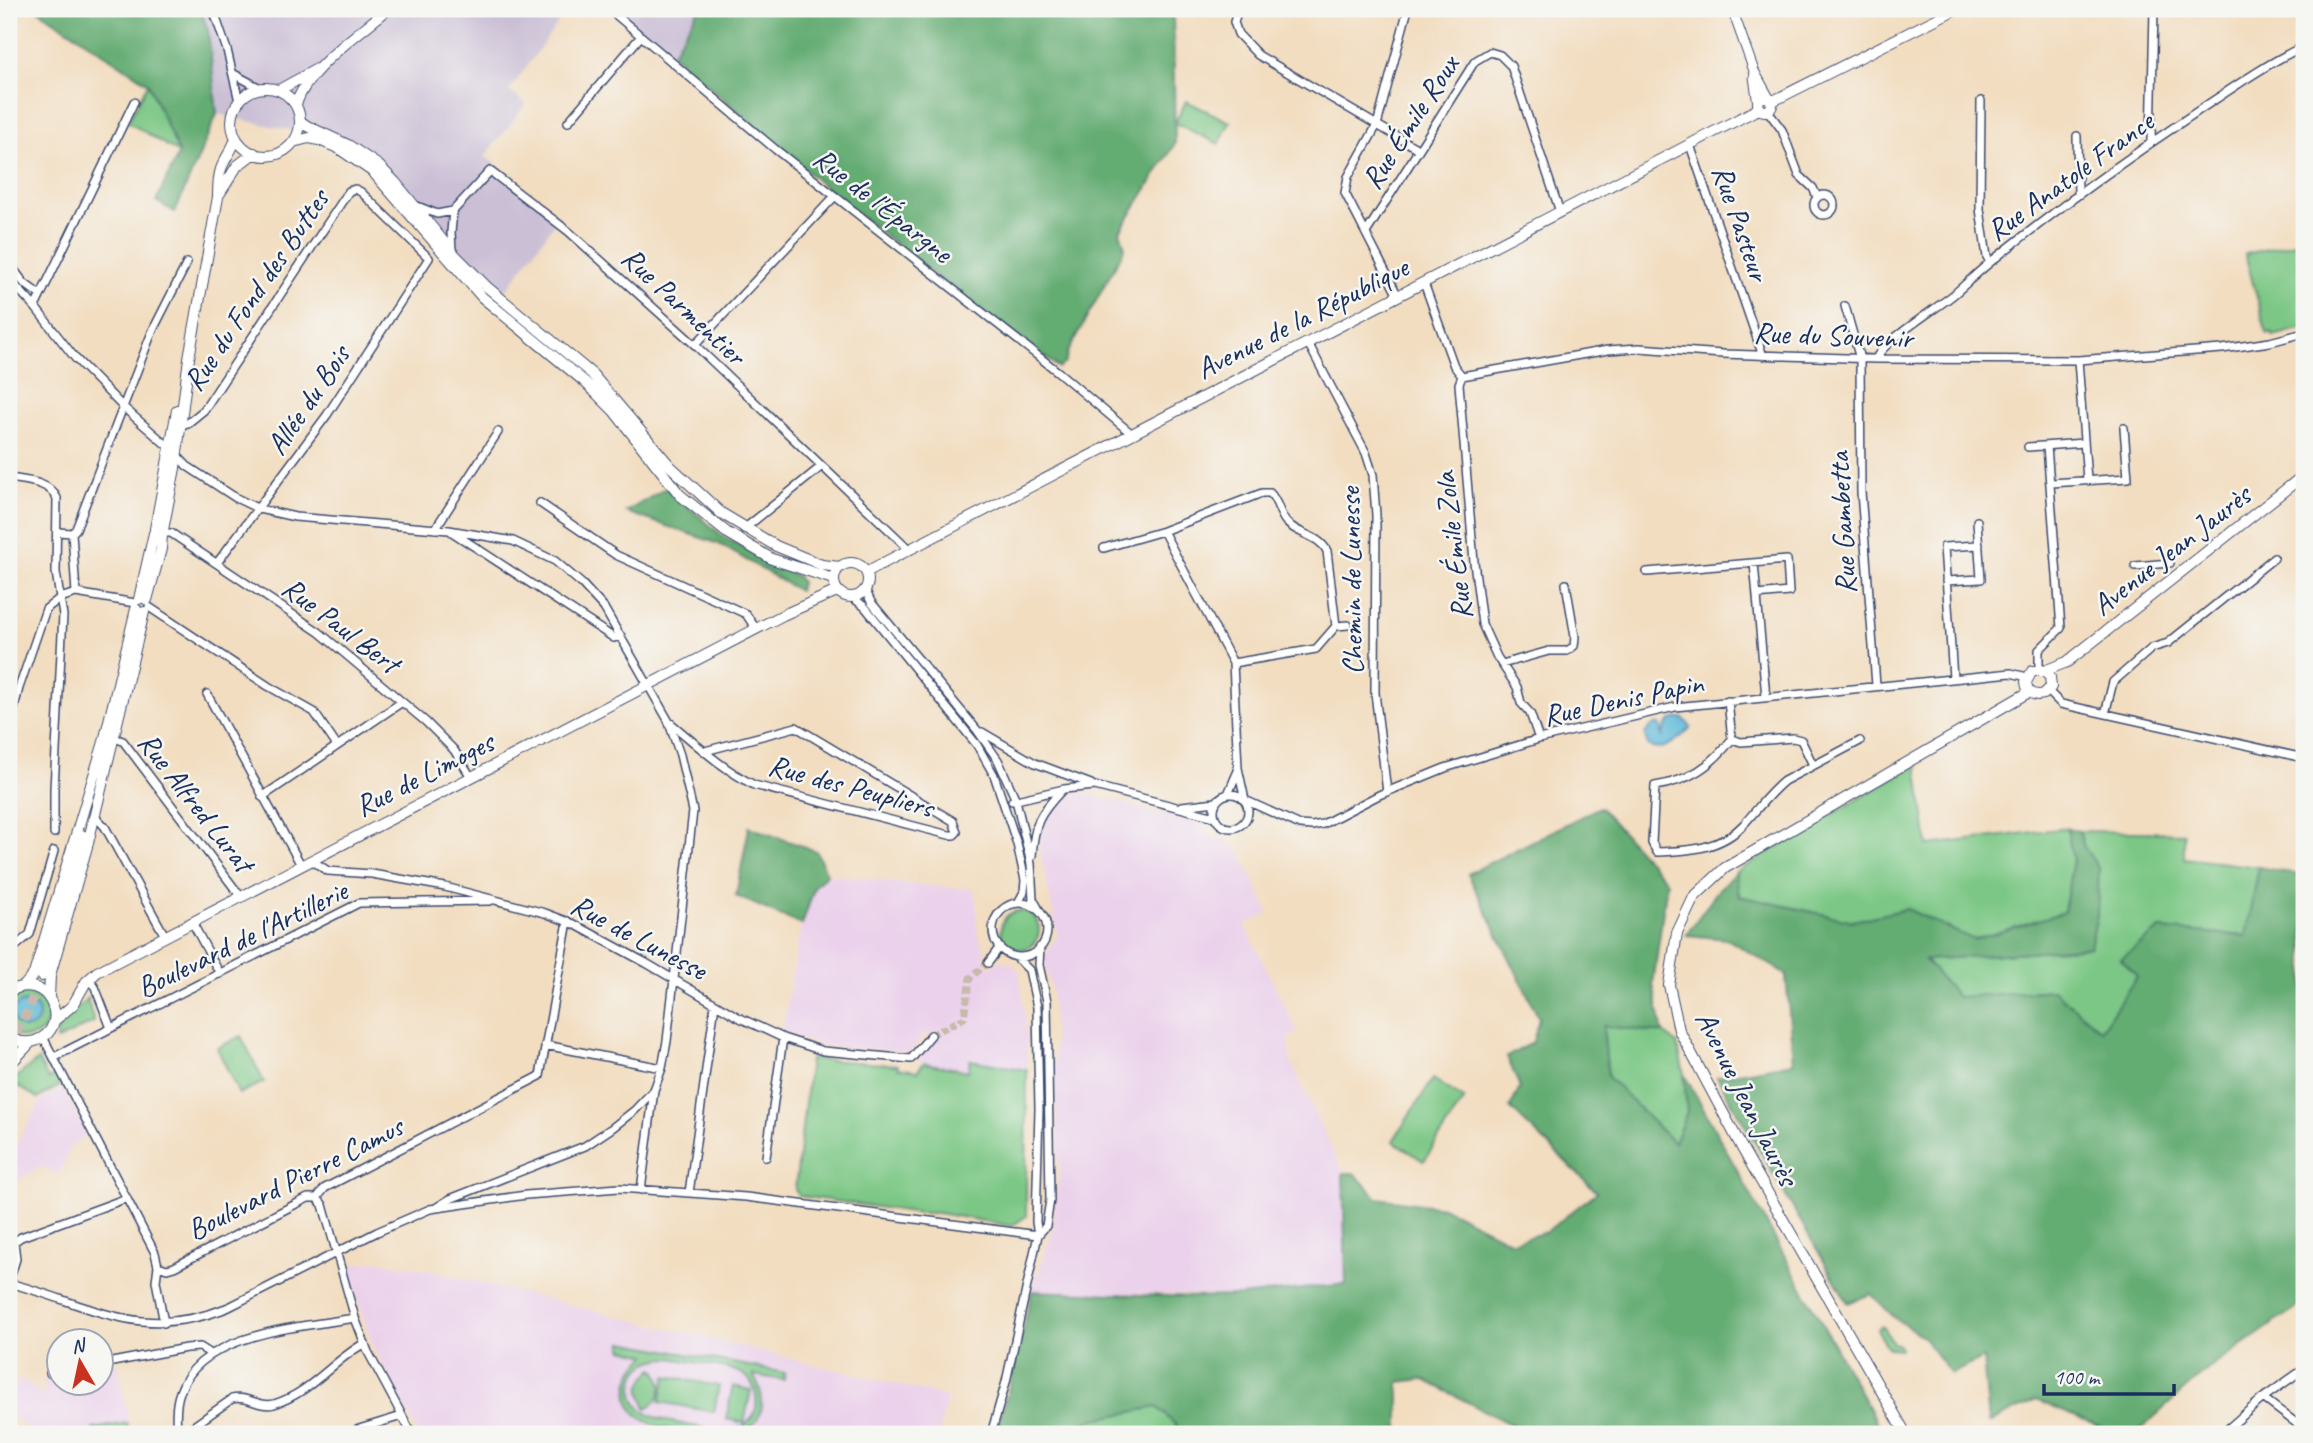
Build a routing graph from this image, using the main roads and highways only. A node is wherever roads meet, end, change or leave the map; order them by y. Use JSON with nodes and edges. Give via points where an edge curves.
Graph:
{"nodes":[{"id":1,"x":388,"y":9,"type":"edge"},
{"id":2,"x":1956,"y":9,"type":"edge"},
{"id":3,"x":320,"y":68,"type":"junction"},
{"id":4,"x":279,"y":90,"type":"junction"},
{"id":5,"x":296,"y":105,"type":"junction"},
{"id":6,"x":300,"y":121,"type":"junction"},
{"id":7,"x":236,"y":138,"type":"junction"},
{"id":8,"x":293,"y":142,"type":"junction"},
{"id":9,"x":254,"y":153,"type":"junction"},
{"id":10,"x":218,"y":197,"type":"junction"},
{"id":11,"x":189,"y":358,"type":"junction"},
{"id":12,"x":173,"y":452,"type":"junction"},
{"id":13,"x":2304,"y":475,"type":"edge"},
{"id":14,"x":840,"y":566,"type":"junction"},
{"id":15,"x":866,"y":572,"type":"junction"},
{"id":16,"x":835,"y":584,"type":"junction"},
{"id":17,"x":142,"y":605,"type":"junction"},
{"id":18,"x":2067,"y":662,"type":"junction"},
{"id":19,"x":2041,"y":670,"type":"junction"},
{"id":20,"x":2050,"y":687,"type":"junction"},
{"id":21,"x":2029,"y":692,"type":"junction"},
{"id":22,"x":88,"y":814,"type":"junction"},
{"id":23,"x":43,"y":976,"type":"tunnel mouth"},
{"id":24,"x":24,"y":986,"type":"junction"},
{"id":25,"x":81,"y":991,"type":"junction"},
{"id":26,"x":9,"y":992,"type":"edge"},
{"id":27,"x":50,"y":1000,"type":"junction"},
{"id":28,"x":54,"y":1021,"type":"junction"},
{"id":29,"x":9,"y":1037,"type":"edge"},
{"id":30,"x":30,"y":1043,"type":"junction"},
{"id":31,"x":9,"y":1065,"type":"edge"},
{"id":32,"x":1906,"y":1434,"type":"edge"}],
"edges":[{"from":1,"to":3,"type":"main road"},
{"from":2,"to":15,"type":"main road","name":"Avenue de la République"},
{"from":3,"to":4,"type":"main road"},
{"from":3,"to":5,"type":"main road"},
{"from":4,"to":5,"type":"main road"},
{"from":4,"to":7,"type":"main road","via":[[260,88],[239,101],[232,119]]},
{"from":5,"to":6,"type":"main road"},
{"from":6,"to":8,"type":"main road"},
{"from":6,"to":14,"type":"main road","via":[[364,155],[395,182],[452,251],[593,374],[670,466],[721,513],[822,565]]},
{"from":7,"to":9,"type":"main road"},
{"from":7,"to":10,"type":"main road","via":[[222,166]]},
{"from":8,"to":9,"type":"main road","via":[[275,154]]},
{"from":8,"to":16,"type":"main road","via":[[319,140],[373,172],[482,297],[614,411],[680,495],[726,532],[772,559]]},
{"from":9,"to":10,"type":"main road","via":[[237,166]]},
{"from":10,"to":11,"type":"main road"},
{"from":11,"to":12,"type":"main road"},
{"from":11,"to":12,"type":"main road"},
{"from":12,"to":17,"type":"main road","via":[[159,532],[161,549]]},
{"from":13,"to":18,"type":"main road","name":"Avenue Jean Jaurès"},
{"from":14,"to":15,"type":"main road","via":[[854,563]]},
{"from":14,"to":16,"type":"main road"},
{"from":15,"to":16,"type":"main road","via":[[868,584],[852,597],[842,595]]},
{"from":16,"to":25,"type":"main road","name":"Rue de Limoges","via":[[809,605],[97,972]]},
{"from":17,"to":22,"type":"main road"},
{"from":17,"to":22,"type":"main road","via":[[114,738]]},
{"from":18,"to":19,"type":"main road","name":"Avenue Jean Jaurès"},
{"from":18,"to":20,"type":"main road","name":"Avenue Jean Jaurès"},
{"from":19,"to":20,"type":"main road","via":[[2050,677]]},
{"from":19,"to":21,"type":"main road","via":[[2027,677]]},
{"from":20,"to":21,"type":"main road","via":[[2039,696]]},
{"from":21,"to":32,"type":"main road","name":"Avenue Jean Jaurès","via":[[1725,868],[1694,897],[1676,933],[1669,985],[1679,1030]]},
{"from":22,"to":23,"type":"main road"},
{"from":22,"to":24,"type":"main road","via":[[34,974]]},
{"from":22,"to":27,"type":"main road","via":[[76,889],[50,975]]},
{"from":24,"to":26,"type":"main road"},
{"from":24,"to":27,"type":"main road","via":[[38,989]]},
{"from":25,"to":27,"type":"main road","via":[[70,1001]]},
{"from":25,"to":28,"type":"main road","name":"Rue de Limoges"},
{"from":27,"to":28,"type":"main road"},
{"from":28,"to":30,"type":"main road","name":"Rue de Limoges","via":[[43,1037]]},
{"from":29,"to":30,"type":"main road"},
{"from":30,"to":31,"type":"main road"}]}
